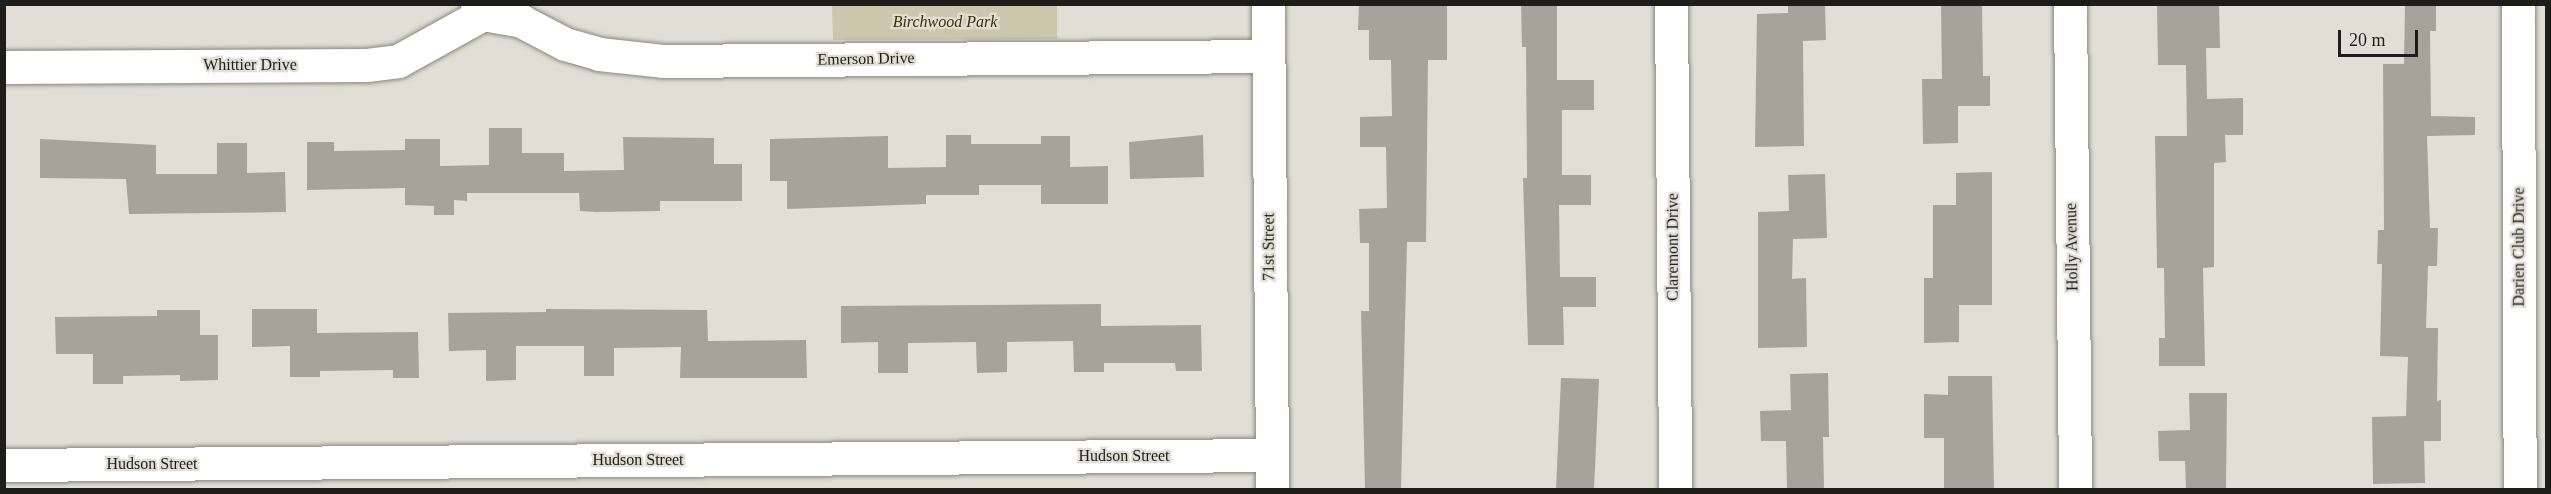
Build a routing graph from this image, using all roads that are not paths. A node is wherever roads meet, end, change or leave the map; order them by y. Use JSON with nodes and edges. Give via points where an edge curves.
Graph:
{"nodes":[{"id":1,"x":1268,"y":4,"type":"edge"},
{"id":2,"x":1671,"y":4,"type":"edge"},
{"id":3,"x":2070,"y":4,"type":"edge"},
{"id":4,"x":2518,"y":4,"type":"edge"},
{"id":5,"x":480,"y":9,"type":"edge"},
{"id":6,"x":1268,"y":56,"type":"junction"},
{"id":7,"x":4,"y":67,"type":"edge"},
{"id":8,"x":1271,"y":455,"type":"junction"},
{"id":9,"x":4,"y":465,"type":"edge"},
{"id":10,"x":1272,"y":489,"type":"edge"},
{"id":11,"x":1675,"y":489,"type":"edge"},
{"id":12,"x":2075,"y":489,"type":"edge"},
{"id":13,"x":2520,"y":489,"type":"edge"}],
"edges":[{"from":1,"to":6,"type":"street","name":"71st Street"},
{"from":2,"to":11,"type":"street","name":"Claremont Drive"},
{"from":3,"to":12,"type":"street","name":"Holly Avenue"},
{"from":4,"to":13,"type":"street","name":"Darien Club Drive"},
{"from":5,"to":6,"type":"street","name":"Emerson Drive","via":[[521,21],[566,44],[599,54],[663,61]]},
{"from":5,"to":7,"type":"street","name":"Whittier Drive","via":[[398,61]]},
{"from":6,"to":8,"type":"street","name":"71st Street"},
{"from":8,"to":9,"type":"street","name":"Hudson Street"},
{"from":8,"to":10,"type":"street","name":"71st Street"}]}
